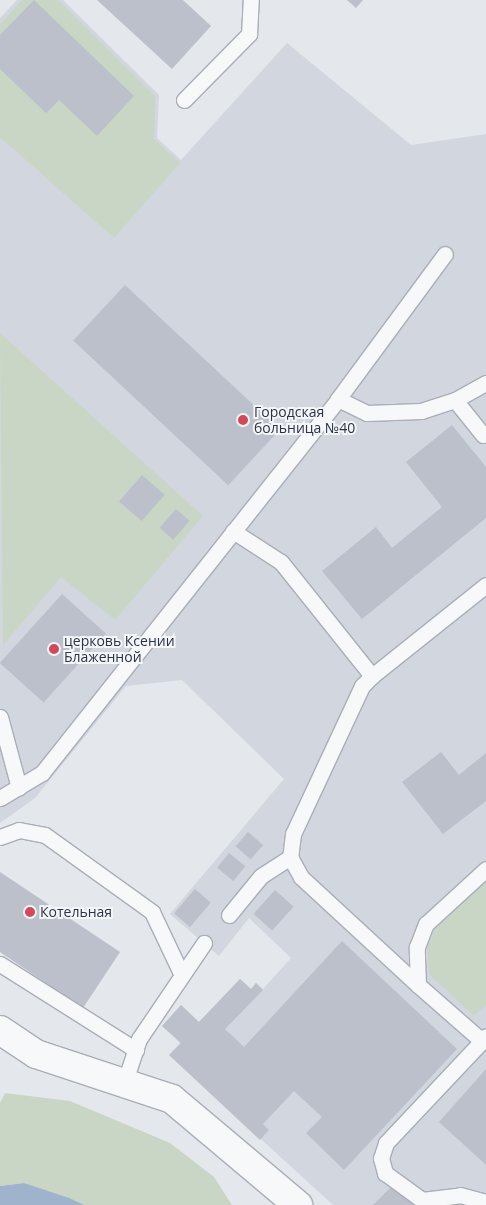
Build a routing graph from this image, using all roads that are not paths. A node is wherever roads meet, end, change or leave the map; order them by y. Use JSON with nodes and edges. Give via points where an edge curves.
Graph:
{"nodes":[{"id":1,"x":251,"y":0,"type":"edge"},
{"id":2,"x":184,"y":100,"type":"dead end"},
{"id":3,"x":445,"y":254,"type":"dead end"},
{"id":4,"x":486,"y":383,"type":"edge"},
{"id":5,"x":338,"y":399,"type":"junction"},
{"id":6,"x":455,"y":400,"type":"junction"},
{"id":7,"x":482,"y":435,"type":"dead end"},
{"id":8,"x":233,"y":531,"type":"junction"},
{"id":9,"x":486,"y":585,"type":"edge"},
{"id":10,"x":372,"y":676,"type":"junction"},
{"id":11,"x":0,"y":717,"type":"edge"},
{"id":12,"x":18,"y":788,"type":"junction"},
{"id":13,"x":0,"y":798,"type":"edge"},
{"id":14,"x":0,"y":837,"type":"edge"},
{"id":15,"x":290,"y":857,"type":"junction"},
{"id":16,"x":486,"y":869,"type":"edge"},
{"id":17,"x":229,"y":915,"type":"dead end"},
{"id":18,"x":204,"y":943,"type":"dead end"},
{"id":19,"x":0,"y":964,"type":"edge"},
{"id":20,"x":181,"y":973,"type":"junction"},
{"id":21,"x":418,"y":985,"type":"junction"},
{"id":22,"x":0,"y":1030,"type":"edge"},
{"id":23,"x":484,"y":1038,"type":"edge"},
{"id":24,"x":136,"y":1050,"type":"junction"},
{"id":25,"x":125,"y":1081,"type":"junction"},
{"id":26,"x":486,"y":1202,"type":"edge"},
{"id":27,"x":298,"y":1205,"type":"edge"}],
"edges":[{"from":1,"to":2,"type":"lane","via":[[249,34]]},
{"from":3,"to":5,"type":"lane"},
{"from":4,"to":6,"type":"lane"},
{"from":5,"to":6,"type":"lane","via":[[367,413],[421,410]]},
{"from":5,"to":8,"type":"lane"},
{"from":6,"to":7,"type":"lane"},
{"from":8,"to":10,"type":"lane","via":[[282,562]]},
{"from":8,"to":12,"type":"lane","via":[[42,773]]},
{"from":9,"to":10,"type":"lane"},
{"from":10,"to":15,"type":"lane","via":[[362,686],[293,834]]},
{"from":11,"to":12,"type":"lane"},
{"from":12,"to":13,"type":"lane"},
{"from":14,"to":20,"type":"lane","via":[[19,830],[45,835],[152,912]]},
{"from":15,"to":17,"type":"lane","via":[[261,876]]},
{"from":15,"to":21,"type":"lane","via":[[301,877]]},
{"from":16,"to":21,"type":"lane","via":[[426,924],[417,948]]},
{"from":18,"to":20,"type":"lane"},
{"from":19,"to":24,"type":"lane"},
{"from":20,"to":24,"type":"lane"},
{"from":21,"to":23,"type":"lane"},
{"from":22,"to":25,"type":"street","via":[[36,1054]]},
{"from":23,"to":26,"type":"lane","via":[[386,1143],[381,1158],[385,1173],[422,1200],[460,1195]]},
{"from":24,"to":25,"type":"lane"},
{"from":25,"to":27,"type":"street","via":[[172,1099]]}]}
